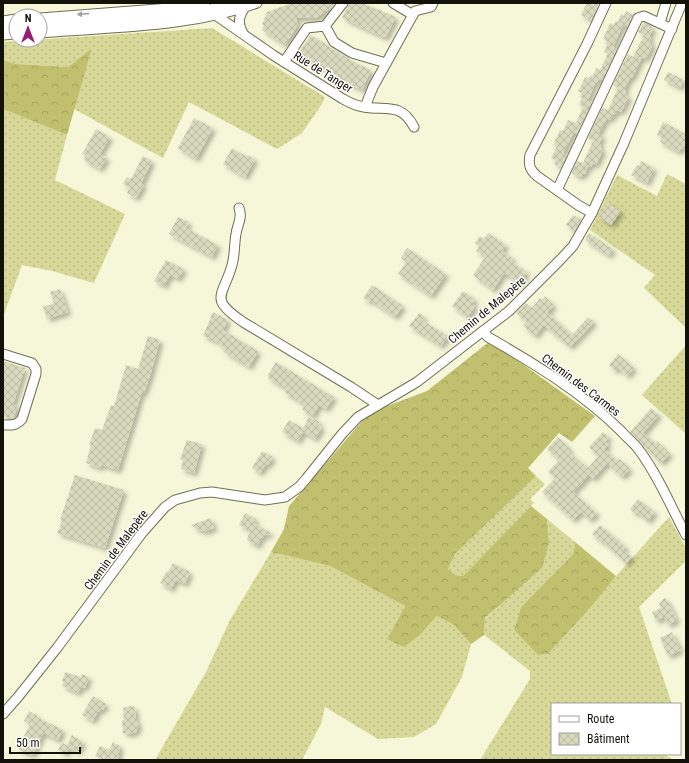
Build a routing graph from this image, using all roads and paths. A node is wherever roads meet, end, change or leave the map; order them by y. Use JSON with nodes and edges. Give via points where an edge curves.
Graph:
{"nodes":[{"id":1,"x":206,"y":3,"type":"edge"},
{"id":2,"x":236,"y":3,"type":"edge"},
{"id":3,"x":257,"y":3,"type":"edge"},
{"id":4,"x":343,"y":3,"type":"edge"},
{"id":5,"x":393,"y":3,"type":"edge"},
{"id":6,"x":433,"y":3,"type":"edge"},
{"id":7,"x":606,"y":3,"type":"edge"},
{"id":8,"x":666,"y":3,"type":"edge"},
{"id":9,"x":682,"y":3,"type":"edge"},
{"id":10,"x":245,"y":7,"type":"junction"},
{"id":11,"x":414,"y":10,"type":"edge"},
{"id":12,"x":217,"y":16,"type":"junction"},
{"id":13,"x":48,"y":17,"type":"edge"},
{"id":14,"x":660,"y":23,"type":"junction"},
{"id":15,"x":48,"y":24,"type":"edge"},
{"id":16,"x":325,"y":26,"type":"junction"},
{"id":17,"x":672,"y":29,"type":"junction"},
{"id":18,"x":48,"y":32,"type":"edge"},
{"id":19,"x":243,"y":33,"type":"junction"},
{"id":20,"x":284,"y":62,"type":"junction"},
{"id":21,"x":386,"y":63,"type":"junction"},
{"id":22,"x":364,"y":107,"type":"junction"},
{"id":23,"x":414,"y":127,"type":"dead end"},
{"id":24,"x":557,"y":190,"type":"junction"},
{"id":25,"x":239,"y":208,"type":"dead end"},
{"id":26,"x":592,"y":213,"type":"junction"},
{"id":27,"x":483,"y":331,"type":"junction"},
{"id":28,"x":3,"y":354,"type":"edge"},
{"id":29,"x":378,"y":405,"type":"junction"},
{"id":30,"x":3,"y":425,"type":"edge"},
{"id":31,"x":686,"y":535,"type":"edge"},
{"id":32,"x":3,"y":714,"type":"edge"}],
"edges":[{"from":1,"to":13,"type":"street","one_way":true},
{"from":2,"to":15,"type":"street","via":[[174,15]]},
{"from":3,"to":10,"type":"street"},
{"from":4,"to":16,"type":"street"},
{"from":5,"to":11,"type":"street"},
{"from":6,"to":11,"type":"street","via":[[431,7]]},
{"from":7,"to":24,"type":"street","via":[[530,155],[529,166],[532,172]]},
{"from":8,"to":14,"type":"street"},
{"from":9,"to":17,"type":"street","name":"Chemin de Malepère"},
{"from":10,"to":12,"type":"street"},
{"from":10,"to":19,"type":"street","via":[[240,18]]},
{"from":11,"to":21,"type":"street"},
{"from":12,"to":18,"type":"street","via":[[178,22]]},
{"from":12,"to":19,"type":"street","name":"Rue de Tanger"},
{"from":14,"to":17,"type":"street"},
{"from":14,"to":24,"type":"street","via":[[644,16],[638,18]]},
{"from":16,"to":20,"type":"street","via":[[307,28]]},
{"from":16,"to":21,"type":"street","via":[[334,42],[352,53]]},
{"from":17,"to":26,"type":"street","name":"Chemin de Malepère"},
{"from":19,"to":20,"type":"street","name":"Rue de Tanger"},
{"from":20,"to":22,"type":"street","name":"Rue de Tanger","via":[[343,100]]},
{"from":21,"to":22,"type":"street"},
{"from":22,"to":23,"type":"street","name":"Rue de Tanger","via":[[397,110],[409,118]]},
{"from":24,"to":26,"type":"street"},
{"from":25,"to":29,"type":"street","via":[[241,217],[236,233],[232,266],[222,290],[223,304],[230,313],[243,322],[352,386]]},
{"from":26,"to":27,"type":"street","name":"Chemin de Malepère","via":[[573,246],[561,259],[508,311]]},
{"from":27,"to":29,"type":"street","name":"Chemin de Malepère","via":[[417,382]]},
{"from":27,"to":31,"type":"street","name":"Chemin des Carmes","via":[[488,337],[536,365],[570,389],[638,448]]},
{"from":28,"to":30,"type":"street","via":[[32,363],[36,374],[22,419],[15,425]]},
{"from":29,"to":32,"type":"street","name":"Chemin de Malepère","via":[[358,417],[299,487],[285,497],[265,500],[212,492],[200,493],[175,500],[165,507],[142,533],[57,648]]}]}
